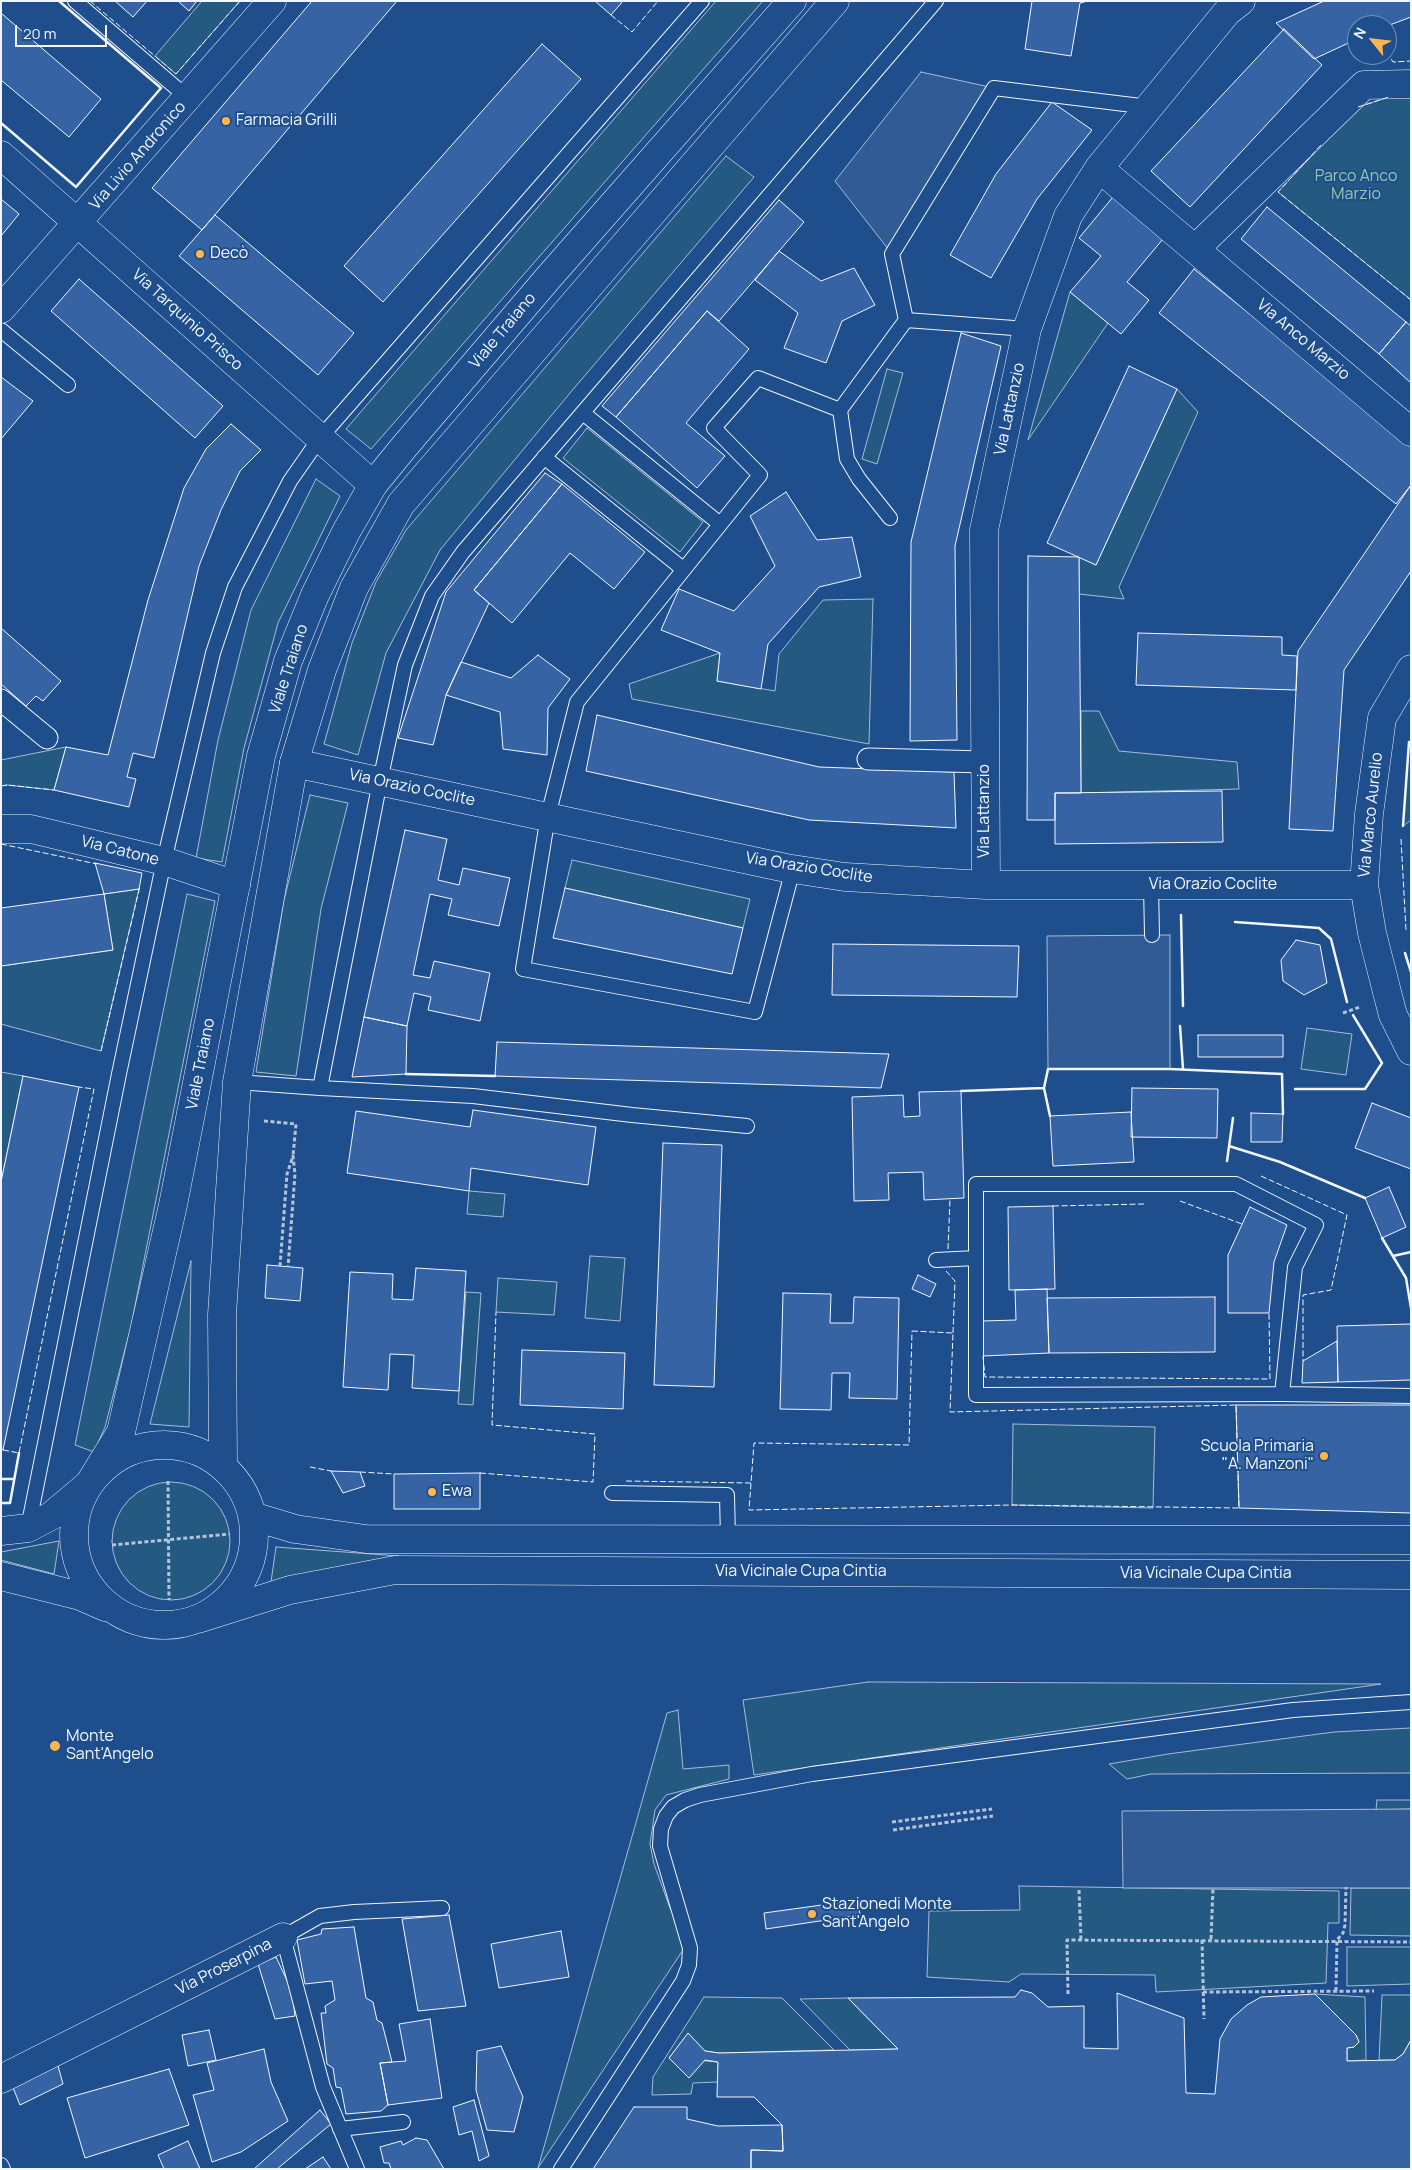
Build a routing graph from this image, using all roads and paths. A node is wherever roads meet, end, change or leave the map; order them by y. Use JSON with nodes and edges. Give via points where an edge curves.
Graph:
{"nodes":[{"id":1,"x":74,"y":1,"type":"edge"},
{"id":2,"x":272,"y":1,"type":"edge"},
{"id":3,"x":702,"y":1,"type":"edge"},
{"id":4,"x":792,"y":1,"type":"edge"},
{"id":5,"x":836,"y":1,"type":"edge"},
{"id":6,"x":936,"y":1,"type":"edge"},
{"id":7,"x":1228,"y":5,"type":"edge"},
{"id":8,"x":1411,"y":84,"type":"edge"},
{"id":9,"x":188,"y":98,"type":"junction"},
{"id":10,"x":1149,"y":107,"type":"junction"},
{"id":11,"x":1,"y":155,"type":"edge"},
{"id":12,"x":1099,"y":168,"type":"junction"},
{"id":13,"x":78,"y":223,"type":"junction"},
{"id":14,"x":1195,"y":249,"type":"junction"},
{"id":15,"x":1,"y":309,"type":"edge"},
{"id":16,"x":906,"y":320,"type":"junction"},
{"id":17,"x":1027,"y":329,"type":"junction"},
{"id":18,"x":1,"y":330,"type":"edge"},
{"id":19,"x":68,"y":385,"type":"dead end"},
{"id":20,"x":840,"y":410,"type":"junction"},
{"id":21,"x":583,"y":413,"type":"junction"},
{"id":22,"x":1411,"y":432,"type":"edge"},
{"id":23,"x":320,"y":438,"type":"junction"},
{"id":24,"x":544,"y":457,"type":"junction"},
{"id":25,"x":373,"y":485,"type":"junction"},
{"id":26,"x":402,"y":504,"type":"junction"},
{"id":27,"x":890,"y":518,"type":"dead end"},
{"id":28,"x":720,"y":524,"type":"junction"},
{"id":29,"x":683,"y":569,"type":"junction"},
{"id":30,"x":1411,"y":669,"type":"edge"},
{"id":31,"x":1,"y":700,"type":"edge"},
{"id":32,"x":47,"y":738,"type":"dead end"},
{"id":33,"x":262,"y":756,"type":"junction"},
{"id":34,"x":868,"y":758,"type":"dead end"},
{"id":35,"x":985,"y":762,"type":"junction"},
{"id":36,"x":294,"y":763,"type":"junction"},
{"id":37,"x":380,"y":781,"type":"junction"},
{"id":38,"x":548,"y":816,"type":"junction"},
{"id":39,"x":1,"y":829,"type":"edge"},
{"id":40,"x":164,"y":861,"type":"junction"},
{"id":41,"x":793,"y":869,"type":"junction"},
{"id":42,"x":1364,"y":884,"type":"junction"},
{"id":43,"x":986,"y":885,"type":"junction"},
{"id":44,"x":1151,"y":885,"type":"junction"},
{"id":45,"x":236,"y":886,"type":"junction"},
{"id":46,"x":270,"y":895,"type":"junction"},
{"id":47,"x":1152,"y":935,"type":"dead end"},
{"id":48,"x":1360,"y":1007,"type":"dead end"},
{"id":49,"x":1343,"y":1013,"type":"dead end"},
{"id":50,"x":1411,"y":1051,"type":"edge"},
{"id":51,"x":237,"y":1082,"type":"junction"},
{"id":52,"x":320,"y":1088,"type":"junction"},
{"id":53,"x":255,"y":1121,"type":"dead end"},
{"id":54,"x":747,"y":1126,"type":"dead end"},
{"id":55,"x":293,"y":1156,"type":"junction"},
{"id":56,"x":976,"y":1258,"type":"junction"},
{"id":57,"x":936,"y":1260,"type":"dead end"},
{"id":58,"x":280,"y":1266,"type":"dead end"},
{"id":59,"x":288,"y":1267,"type":"dead end"},
{"id":60,"x":1282,"y":1394,"type":"junction"},
{"id":61,"x":1411,"y":1396,"type":"edge"},
{"id":62,"x":223,"y":1465,"type":"junction"},
{"id":63,"x":168,"y":1482,"type":"dead end"},
{"id":64,"x":89,"y":1484,"type":"junction"},
{"id":65,"x":612,"y":1493,"type":"dead end"},
{"id":66,"x":252,"y":1516,"type":"junction"},
{"id":67,"x":28,"y":1528,"type":"junction"},
{"id":68,"x":1,"y":1531,"type":"edge"},
{"id":69,"x":230,"y":1534,"type":"dead end"},
{"id":70,"x":728,"y":1539,"type":"junction"},
{"id":71,"x":168,"y":1540,"type":"junction"},
{"id":72,"x":1411,"y":1540,"type":"edge"},
{"id":73,"x":112,"y":1545,"type":"dead end"},
{"id":74,"x":1411,"y":1575,"type":"edge"},
{"id":75,"x":1,"y":1576,"type":"edge"},
{"id":76,"x":168,"y":1600,"type":"dead end"},
{"id":77,"x":112,"y":1610,"type":"junction"},
{"id":78,"x":198,"y":1619,"type":"junction"},
{"id":79,"x":1411,"y":1702,"type":"edge"},
{"id":80,"x":992,"y":1809,"type":"dead end"},
{"id":81,"x":993,"y":1816,"type":"dead end"},
{"id":82,"x":892,"y":1822,"type":"dead end"},
{"id":83,"x":893,"y":1830,"type":"dead end"},
{"id":84,"x":1213,"y":1888,"type":"dead end"},
{"id":85,"x":1346,"y":1888,"type":"dead end"},
{"id":86,"x":1079,"y":1890,"type":"dead end"},
{"id":87,"x":442,"y":1908,"type":"dead end"},
{"id":88,"x":283,"y":1937,"type":"junction"},
{"id":89,"x":1080,"y":1940,"type":"junction"},
{"id":90,"x":1202,"y":1940,"type":"junction"},
{"id":91,"x":1211,"y":1940,"type":"junction"},
{"id":92,"x":1338,"y":1940,"type":"junction"},
{"id":93,"x":1411,"y":1942,"type":"edge"},
{"id":94,"x":1336,"y":1991,"type":"junction"},
{"id":95,"x":1374,"y":1991,"type":"dead end"},
{"id":96,"x":1203,"y":1992,"type":"junction"},
{"id":97,"x":1068,"y":1994,"type":"dead end"},
{"id":98,"x":1204,"y":2019,"type":"dead end"},
{"id":99,"x":1,"y":2079,"type":"edge"},
{"id":100,"x":402,"y":2122,"type":"dead end"},
{"id":101,"x":340,"y":2129,"type":"junction"},
{"id":102,"x":1,"y":2165,"type":"edge"},
{"id":103,"x":3,"y":2169,"type":"edge"},
{"id":104,"x":357,"y":2169,"type":"edge"},
{"id":105,"x":561,"y":2169,"type":"edge"}],
"edges":[{"from":1,"to":9,"type":"lane"},
{"from":2,"to":9,"type":"main road","name":"Via Livio Andronico"},
{"from":3,"to":23,"type":"lane"},
{"from":4,"to":25,"type":"main road","name":"Viale Traiano","via":[[549,277]]},
{"from":5,"to":26,"type":"main road","name":"Viale Traiano"},
{"from":6,"to":21,"type":"lane"},
{"from":7,"to":10,"type":"main road","name":"Via Lattanzio"},
{"from":8,"to":14,"type":"main road","via":[[1364,85]]},
{"from":9,"to":13,"type":"main road","name":"Via Livio Andronico"},
{"from":10,"to":12,"type":"main road","name":"Via Lattanzio"},
{"from":10,"to":16,"type":"lane","via":[[994,88],[892,254]]},
{"from":11,"to":13,"type":"main road","name":"Via Tarquinio Prisco"},
{"from":12,"to":14,"type":"main road","name":"Via Anco Marzio"},
{"from":12,"to":17,"type":"main road","name":"Via Lattanzio","via":[[1068,216]]},
{"from":13,"to":15,"type":"main road","name":"Via Livio Andronico"},
{"from":13,"to":23,"type":"main road","name":"Via Tarquinio Prisco"},
{"from":14,"to":22,"type":"main road","name":"Via Anco Marzio"},
{"from":16,"to":17,"type":"lane"},
{"from":16,"to":20,"type":"lane"},
{"from":17,"to":35,"type":"main road","name":"Via Lattanzio","via":[[984,530]]},
{"from":18,"to":19,"type":"lane"},
{"from":20,"to":27,"type":"lane","via":[[848,459],[859,479]]},
{"from":20,"to":28,"type":"lane","via":[[758,378],[714,428],[760,475]]},
{"from":21,"to":24,"type":"lane"},
{"from":21,"to":28,"type":"lane"},
{"from":23,"to":25,"type":"main road","name":"Via Tarquinio Prisco"},
{"from":23,"to":40,"type":"lane","via":[[290,481],[235,587],[213,653]]},
{"from":24,"to":29,"type":"lane"},
{"from":24,"to":37,"type":"lane","via":[[463,552],[432,596],[405,665]]},
{"from":25,"to":26,"type":"main road","name":"Via Tarquinio Prisco"},
{"from":25,"to":33,"type":"main road","name":"Viale Traiano","via":[[315,595],[288,661]]},
{"from":26,"to":36,"type":"main road","name":"Viale Traiano","via":[[354,588],[322,670]]},
{"from":28,"to":29,"type":"lane"},
{"from":29,"to":38,"type":"lane","via":[[577,702]]},
{"from":30,"to":42,"type":"main road","name":"Via Marco Aurelio","via":[[1382,718],[1369,814]]},
{"from":31,"to":32,"type":"street"},
{"from":33,"to":36,"type":"main road","name":"Via Orazio Coclite"},
{"from":33,"to":45,"type":"main road","name":"Viale Traiano"},
{"from":34,"to":35,"type":"street"},
{"from":35,"to":43,"type":"main road","name":"Via Lattanzio"},
{"from":36,"to":37,"type":"main road","name":"Via Orazio Coclite"},
{"from":36,"to":46,"type":"main road","name":"Viale Traiano"},
{"from":37,"to":38,"type":"main road","name":"Via Orazio Coclite"},
{"from":37,"to":52,"type":"lane"},
{"from":38,"to":41,"type":"main road","name":"Via Orazio Coclite"},
{"from":38,"to":41,"type":"lane","via":[[523,969],[756,1012]]},
{"from":39,"to":40,"type":"main road","name":"Via Catone","via":[[31,829]]},
{"from":40,"to":45,"type":"main road","name":"Via Catone"},
{"from":40,"to":67,"type":"lane"},
{"from":41,"to":43,"type":"main road","name":"Via Orazio Coclite","via":[[845,877]]},
{"from":42,"to":44,"type":"main road","name":"Via Orazio Coclite"},
{"from":42,"to":50,"type":"main road","name":"Via Marco Aurelio","via":[[1372,933],[1393,1015]]},
{"from":43,"to":44,"type":"main road","name":"Via Orazio Coclite"},
{"from":44,"to":47,"type":"lane"},
{"from":45,"to":46,"type":"main road","name":"Via Catone"},
{"from":45,"to":64,"type":"main road","name":"Viale Traiano","via":[[173,1206],[120,1432]]},
{"from":46,"to":51,"type":"main road","name":"Viale Traiano"},
{"from":48,"to":49,"type":"path"},
{"from":51,"to":52,"type":"lane"},
{"from":51,"to":62,"type":"main road","name":"Viale Traiano","via":[[222,1315]]},
{"from":52,"to":54,"type":"lane","via":[[474,1096]]},
{"from":53,"to":55,"type":"path","via":[[296,1124]]},
{"from":55,"to":58,"type":"path","via":[[287,1174]]},
{"from":55,"to":59,"type":"path","via":[[295,1174]]},
{"from":56,"to":57,"type":"lane"},
{"from":56,"to":60,"type":"lane","via":[[976,1395]]},
{"from":56,"to":60,"type":"lane","via":[[976,1184],[1236,1184],[1316,1225],[1294,1268]]},
{"from":60,"to":61,"type":"lane"},
{"from":62,"to":64,"type":"main road","via":[[186,1447],[151,1445],[121,1455]]},
{"from":62,"to":66,"type":"main road","via":[[247,1496]]},
{"from":63,"to":71,"type":"path"},
{"from":64,"to":67,"type":"main road","via":[[51,1516]]},
{"from":64,"to":77,"type":"main road","via":[[79,1503],[74,1524],[78,1563],[92,1591]]},
{"from":65,"to":70,"type":"lane","via":[[727,1495]]},
{"from":66,"to":70,"type":"main road","name":"Via Vicinale Cupa Cintia","via":[[295,1529],[366,1539]]},
{"from":66,"to":78,"type":"main road","via":[[255,1538],[246,1575],[227,1601]]},
{"from":67,"to":68,"type":"main road"},
{"from":69,"to":71,"type":"path"},
{"from":70,"to":72,"type":"main road","name":"Via Vicinale Cupa Cintia"},
{"from":71,"to":73,"type":"path"},
{"from":71,"to":76,"type":"path"},
{"from":74,"to":78,"type":"main road","name":"Via Vicinale Cupa Cintia","via":[[395,1570],[290,1590]]},
{"from":75,"to":77,"type":"main road","via":[[80,1596]]},
{"from":77,"to":78,"type":"main road","via":[[141,1624],[171,1626]]},
{"from":79,"to":105,"type":"lane","via":[[1294,1710],[821,1773],[685,1800],[666,1816],[660,1846],[690,1948],[689,1965],[683,1981]]},
{"from":80,"to":82,"type":"path"},
{"from":81,"to":83,"type":"path"},
{"from":84,"to":91,"type":"path"},
{"from":85,"to":92,"type":"path","via":[[1345,1925]]},
{"from":86,"to":89,"type":"path"},
{"from":87,"to":88,"type":"lane","via":[[320,1916]]},
{"from":88,"to":99,"type":"main road","name":"Via Proserpina"},
{"from":88,"to":101,"type":"lane","name":"Via Proserpina","via":[[323,2087]]},
{"from":89,"to":90,"type":"path"},
{"from":89,"to":97,"type":"path","via":[[1068,1940]]},
{"from":90,"to":91,"type":"path"},
{"from":90,"to":96,"type":"path"},
{"from":91,"to":92,"type":"path"},
{"from":92,"to":93,"type":"path"},
{"from":92,"to":94,"type":"path"},
{"from":94,"to":95,"type":"path"},
{"from":94,"to":96,"type":"path"},
{"from":96,"to":98,"type":"path"},
{"from":100,"to":101,"type":"lane"},
{"from":101,"to":104,"type":"lane","name":"Via Proserpina"},
{"from":102,"to":103,"type":"lane"}]}
